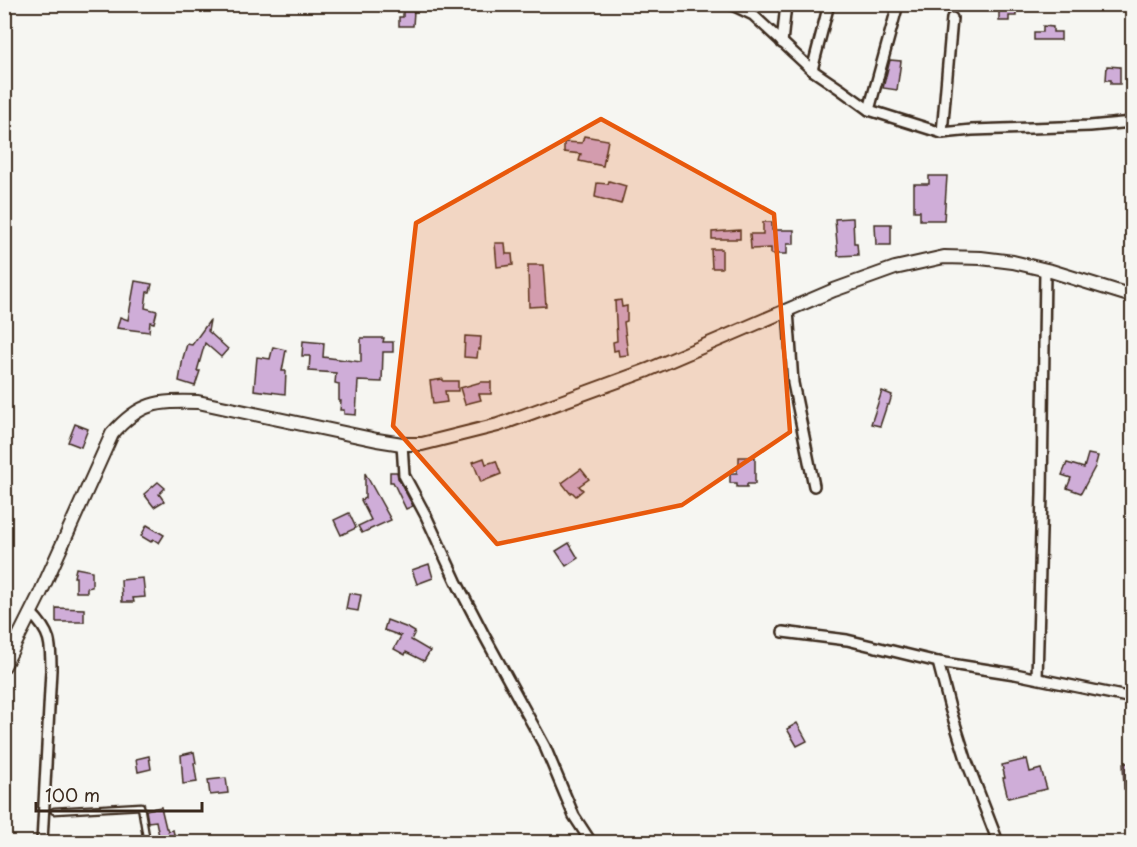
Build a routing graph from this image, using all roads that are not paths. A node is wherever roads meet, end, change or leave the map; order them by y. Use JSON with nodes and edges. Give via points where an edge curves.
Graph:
{"nodes":[{"id":1,"x":730,"y":4,"type":"edge"},
{"id":2,"x":786,"y":4,"type":"edge"},
{"id":3,"x":829,"y":4,"type":"edge"},
{"id":4,"x":897,"y":8,"type":"dead end"},
{"id":5,"x":952,"y":18,"type":"dead end"},
{"id":6,"x":782,"y":43,"type":"junction"},
{"id":7,"x":812,"y":70,"type":"junction"},
{"id":8,"x":869,"y":110,"type":"junction"},
{"id":9,"x":1132,"y":122,"type":"edge"},
{"id":10,"x":942,"y":133,"type":"junction"},
{"id":11,"x":1044,"y":270,"type":"junction"},
{"id":12,"x":1132,"y":296,"type":"edge"},
{"id":13,"x":788,"y":310,"type":"junction"},
{"id":14,"x":402,"y":444,"type":"junction"},
{"id":15,"x":814,"y":486,"type":"dead end"},
{"id":16,"x":31,"y":613,"type":"junction"},
{"id":17,"x":783,"y":632,"type":"dead end"},
{"id":18,"x":938,"y":662,"type":"junction"},
{"id":19,"x":4,"y":666,"type":"edge"},
{"id":20,"x":1037,"y":678,"type":"junction"},
{"id":21,"x":1132,"y":698,"type":"edge"},
{"id":22,"x":54,"y":811,"type":"dead end"},
{"id":23,"x":42,"y":843,"type":"edge"},
{"id":24,"x":147,"y":843,"type":"edge"},
{"id":25,"x":591,"y":843,"type":"edge"},
{"id":26,"x":998,"y":843,"type":"edge"}],
"edges":[{"from":1,"to":6,"type":"street","via":[[753,15]]},
{"from":2,"to":6,"type":"street"},
{"from":3,"to":7,"type":"street"},
{"from":4,"to":8,"type":"street"},
{"from":5,"to":10,"type":"street"},
{"from":6,"to":7,"type":"street"},
{"from":7,"to":8,"type":"street"},
{"from":8,"to":10,"type":"street"},
{"from":9,"to":10,"type":"street"},
{"from":11,"to":12,"type":"street"},
{"from":11,"to":13,"type":"street","via":[[1013,262],[944,257],[895,267]]},
{"from":11,"to":20,"type":"street"},
{"from":13,"to":14,"type":"street","via":[[648,370],[498,425],[422,444]]},
{"from":13,"to":15,"type":"street","via":[[793,383]]},
{"from":14,"to":16,"type":"street","via":[[198,402],[148,405],[112,434]]},
{"from":14,"to":25,"type":"street","via":[[404,475]]},
{"from":16,"to":19,"type":"street"},
{"from":16,"to":23,"type":"street","via":[[46,631],[51,646]]},
{"from":17,"to":18,"type":"street","via":[[847,640]]},
{"from":18,"to":20,"type":"street"},
{"from":18,"to":26,"type":"street","via":[[967,762]]},
{"from":20,"to":21,"type":"street"},
{"from":22,"to":24,"type":"lane","via":[[141,806]]}]}
